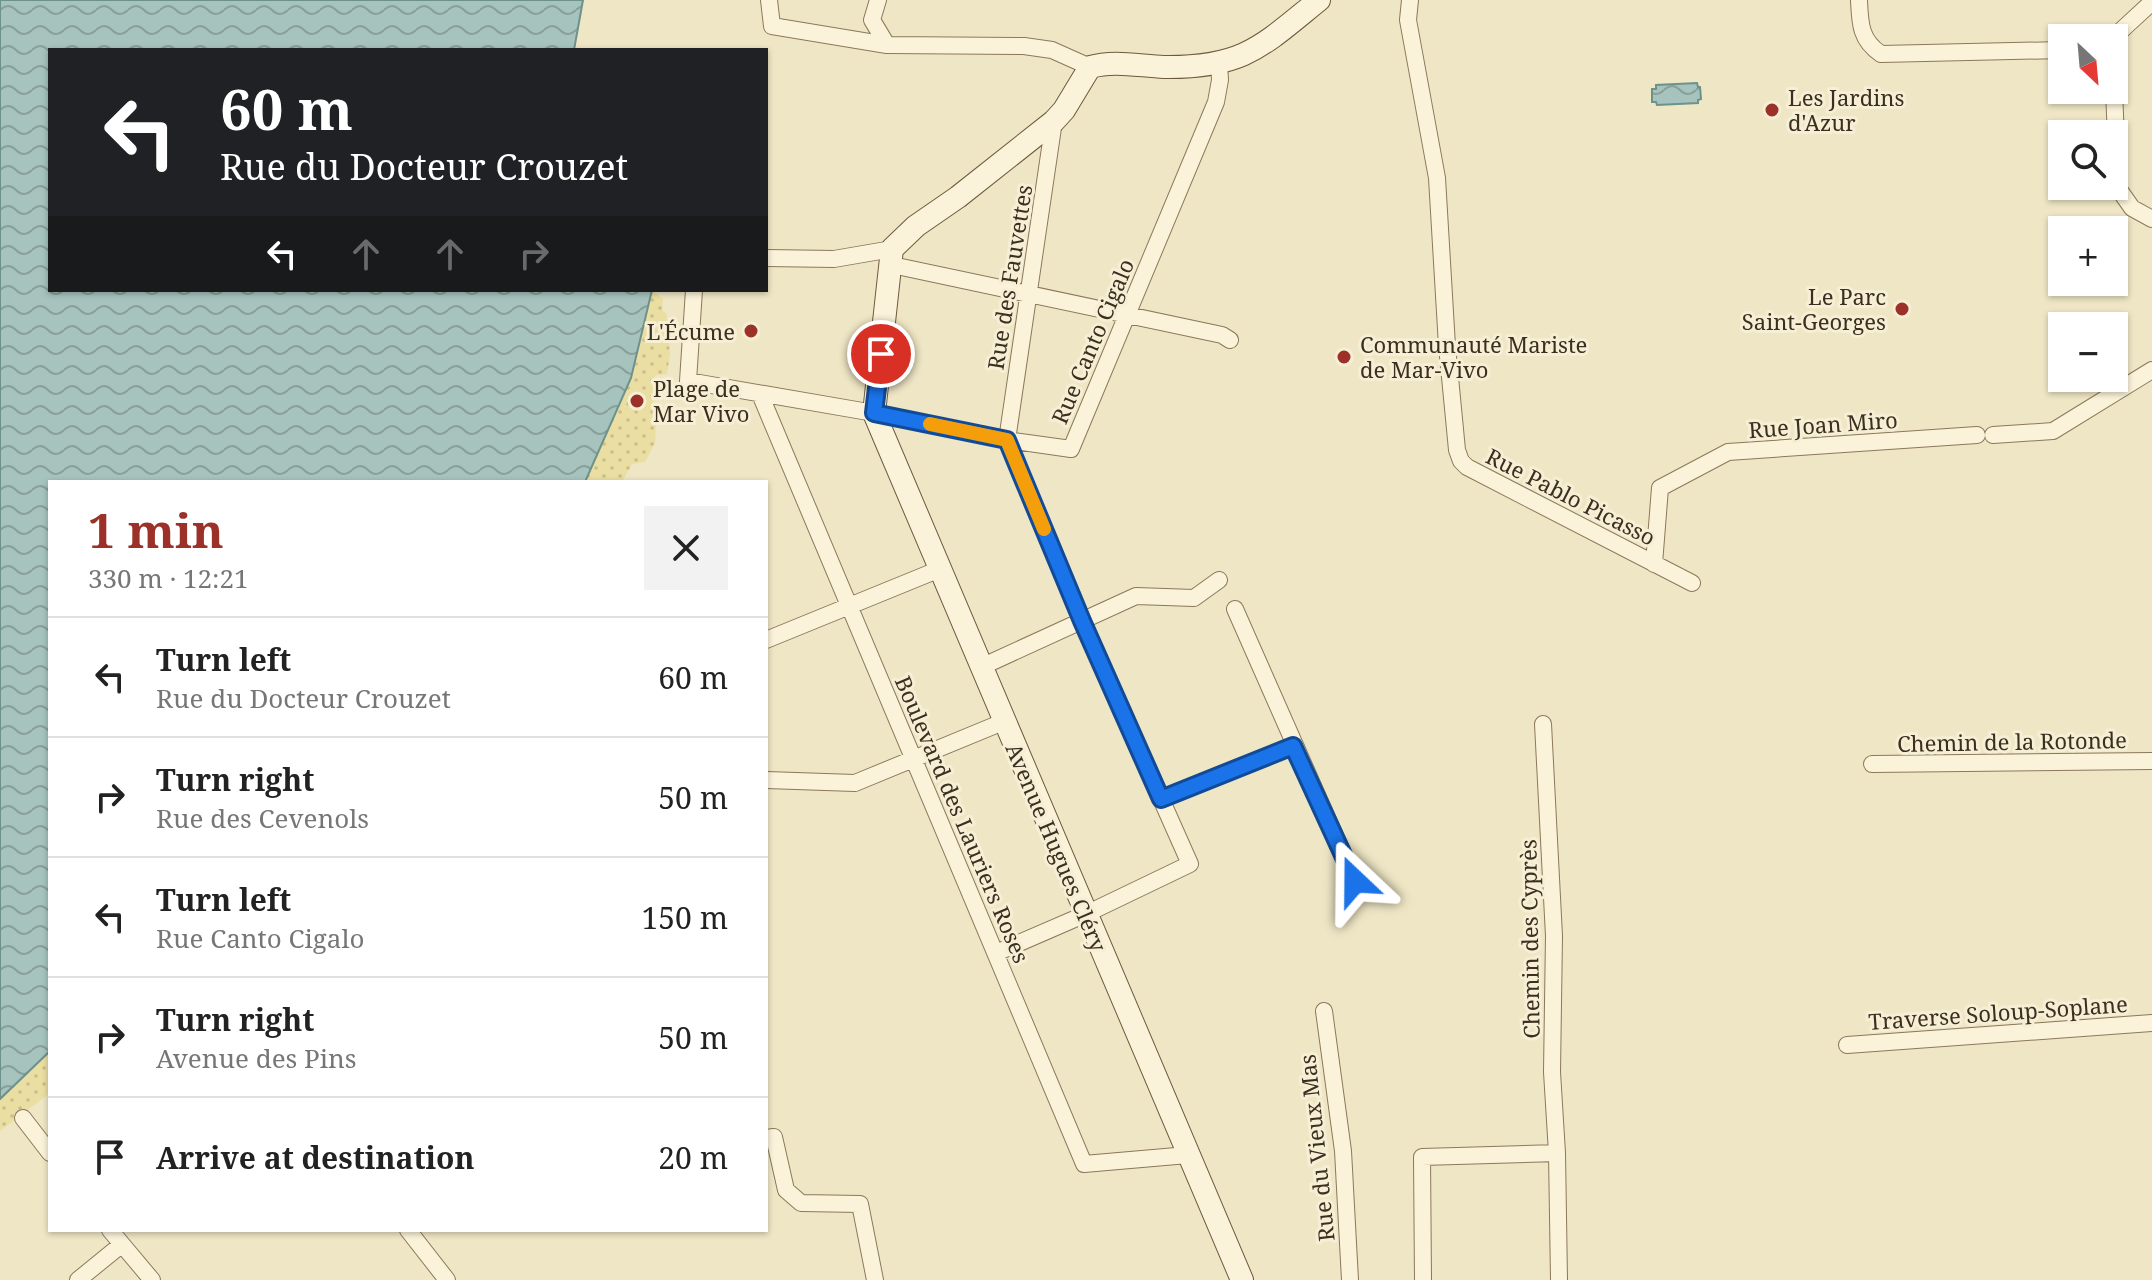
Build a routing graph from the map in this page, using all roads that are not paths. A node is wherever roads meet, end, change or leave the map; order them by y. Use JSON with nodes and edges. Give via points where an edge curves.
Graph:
{"nodes":[{"id":1,"x":769,"y":0,"type":"edge"},
{"id":2,"x":878,"y":0,"type":"edge"},
{"id":3,"x":1319,"y":0,"type":"edge"},
{"id":4,"x":1410,"y":0,"type":"edge"},
{"id":5,"x":1859,"y":0,"type":"edge"},
{"id":6,"x":2152,"y":2,"type":"edge"},
{"id":7,"x":2128,"y":24,"type":"edge"},
{"id":8,"x":887,"y":45,"type":"junction"},
{"id":9,"x":2048,"y":50,"type":"edge"},
{"id":10,"x":1219,"y":63,"type":"junction"},
{"id":11,"x":1090,"y":67,"type":"junction"},
{"id":12,"x":2115,"y":104,"type":"edge"},
{"id":13,"x":1054,"y":121,"type":"junction"},
{"id":14,"x":2152,"y":219,"type":"edge"},
{"id":15,"x":892,"y":257,"type":"junction"},
{"id":16,"x":768,"y":258,"type":"edge"},
{"id":17,"x":694,"y":292,"type":"edge"},
{"id":18,"x":1028,"y":293,"type":"junction"},
{"id":19,"x":1128,"y":313,"type":"junction"},
{"id":20,"x":1230,"y":340,"type":"dead end"},
{"id":21,"x":2152,"y":370,"type":"edge"},
{"id":22,"x":760,"y":394,"type":"junction"},
{"id":23,"x":874,"y":413,"type":"junction"},
{"id":24,"x":1007,"y":440,"type":"junction"},
{"id":25,"x":1654,"y":564,"type":"junction"},
{"id":26,"x":940,"y":569,"type":"junction"},
{"id":27,"x":1219,"y":580,"type":"dead end"},
{"id":28,"x":1692,"y":583,"type":"dead end"},
{"id":29,"x":849,"y":606,"type":"junction"},
{"id":30,"x":1235,"y":609,"type":"dead end"},
{"id":31,"x":1082,"y":621,"type":"junction"},
{"id":32,"x":768,"y":639,"type":"edge"},
{"id":33,"x":981,"y":667,"type":"junction"},
{"id":34,"x":1003,"y":722,"type":"junction"},
{"id":35,"x":1543,"y":724,"type":"dead end"},
{"id":36,"x":1293,"y":746,"type":"junction"},
{"id":37,"x":914,"y":760,"type":"junction"},
{"id":38,"x":2152,"y":761,"type":"edge"},
{"id":39,"x":1872,"y":764,"type":"dead end"},
{"id":40,"x":768,"y":780,"type":"edge"},
{"id":41,"x":1161,"y":799,"type":"junction"},
{"id":42,"x":1355,"y":881,"type":"dead end"},
{"id":43,"x":1086,"y":914,"type":"junction"},
{"id":44,"x":996,"y":953,"type":"junction"},
{"id":45,"x":1324,"y":1011,"type":"dead end"},
{"id":46,"x":2152,"y":1023,"type":"edge"},
{"id":47,"x":1847,"y":1045,"type":"dead end"},
{"id":48,"x":23,"y":1118,"type":"dead end"},
{"id":49,"x":768,"y":1138,"type":"edge"},
{"id":50,"x":48,"y":1150,"type":"edge"},
{"id":51,"x":1557,"y":1153,"type":"junction"},
{"id":52,"x":1188,"y":1155,"type":"junction"},
{"id":53,"x":111,"y":1232,"type":"edge"},
{"id":54,"x":410,"y":1232,"type":"edge"},
{"id":55,"x":121,"y":1245,"type":"junction"},
{"id":56,"x":78,"y":1280,"type":"edge"},
{"id":57,"x":152,"y":1280,"type":"edge"},
{"id":58,"x":447,"y":1280,"type":"edge"},
{"id":59,"x":875,"y":1280,"type":"edge"},
{"id":60,"x":1242,"y":1280,"type":"edge"},
{"id":61,"x":1350,"y":1280,"type":"edge"},
{"id":62,"x":1423,"y":1280,"type":"edge"},
{"id":63,"x":1559,"y":1280,"type":"edge"}],
"edges":[{"from":1,"to":8,"type":"street","via":[[772,26]]},
{"from":2,"to":8,"type":"street","via":[[872,20]]},
{"from":3,"to":10,"type":"street","via":[[1265,45]]},
{"from":4,"to":25,"type":"street","name":"Rue Pablo Picasso","via":[[1408,20],[1437,178],[1447,346],[1461,461]]},
{"from":5,"to":9,"type":"street","via":[[1861,30],[1881,54]]},
{"from":6,"to":7,"type":"street"},
{"from":8,"to":11,"type":"street","via":[[1024,46],[1052,50]]},
{"from":10,"to":11,"type":"street"},
{"from":10,"to":19,"type":"street","name":"Rue Canto Cigalo","via":[[1216,102]]},
{"from":11,"to":13,"type":"street"},
{"from":12,"to":14,"type":"street","via":[[2118,188],[2132,208]]},
{"from":13,"to":15,"type":"street","via":[[916,226]]},
{"from":13,"to":18,"type":"street","name":"Rue des Fauvettes"},
{"from":15,"to":16,"type":"street"},
{"from":15,"to":18,"type":"street"},
{"from":15,"to":23,"type":"street"},
{"from":17,"to":22,"type":"street","name":"Rue Canto Cigalo","via":[[688,381]]},
{"from":18,"to":19,"type":"street"},
{"from":18,"to":24,"type":"street","name":"Rue des Fauvettes"},
{"from":19,"to":20,"type":"street"},
{"from":19,"to":24,"type":"street","name":"Rue Canto Cigalo","via":[[1071,449]]},
{"from":21,"to":25,"type":"street","name":"Rue Joan Miro","via":[[2053,431],[1728,452],[1660,488]]},
{"from":22,"to":23,"type":"street","name":"Rue Canto Cigalo"},
{"from":22,"to":29,"type":"street","name":"Boulevard des Lauriers Roses"},
{"from":23,"to":24,"type":"street","name":"Rue Canto Cigalo"},
{"from":23,"to":26,"type":"street","name":"Avenue Hugues Cléry"},
{"from":24,"to":31,"type":"street"},
{"from":25,"to":28,"type":"street","name":"Rue Pablo Picasso"},
{"from":26,"to":29,"type":"street"},
{"from":26,"to":33,"type":"street","name":"Avenue Hugues Cléry"},
{"from":27,"to":31,"type":"street","via":[[1194,598],[1136,596]]},
{"from":29,"to":32,"type":"street"},
{"from":29,"to":37,"type":"street","name":"Boulevard des Lauriers Roses"},
{"from":30,"to":36,"type":"street"},
{"from":31,"to":33,"type":"street"},
{"from":31,"to":41,"type":"street"},
{"from":33,"to":34,"type":"street","name":"Avenue Hugues Cléry"},
{"from":34,"to":37,"type":"street"},
{"from":34,"to":43,"type":"street","name":"Avenue Hugues Cléry"},
{"from":35,"to":51,"type":"street","name":"Chemin des Cyprès","via":[[1554,921]]},
{"from":36,"to":41,"type":"street"},
{"from":36,"to":42,"type":"street"},
{"from":37,"to":40,"type":"street","via":[[855,783]]},
{"from":37,"to":44,"type":"street","name":"Boulevard des Lauriers Roses"},
{"from":38,"to":39,"type":"street","name":"Chemin de la Rotonde"},
{"from":41,"to":43,"type":"street","via":[[1190,864]]},
{"from":43,"to":44,"type":"street"},
{"from":43,"to":52,"type":"street","name":"Avenue Hugues Cléry"},
{"from":44,"to":52,"type":"street","name":"Boulevard des Lauriers Roses","via":[[1084,1164]]},
{"from":45,"to":61,"type":"street","name":"Rue du Vieux Mas","via":[[1343,1151]]},
{"from":46,"to":47,"type":"street","name":"Traverse Soloup-Soplane"},
{"from":48,"to":50,"type":"street"},
{"from":49,"to":59,"type":"street","via":[[774,1137],[786,1190],[801,1203],[860,1204]]},
{"from":51,"to":62,"type":"street","via":[[1422,1157]]},
{"from":51,"to":63,"type":"street","name":"Chemin des Cyprès"},
{"from":52,"to":60,"type":"street","name":"Avenue Hugues Cléry"},
{"from":53,"to":55,"type":"street"},
{"from":54,"to":58,"type":"street"},
{"from":55,"to":56,"type":"street"},
{"from":55,"to":57,"type":"street"}]}
